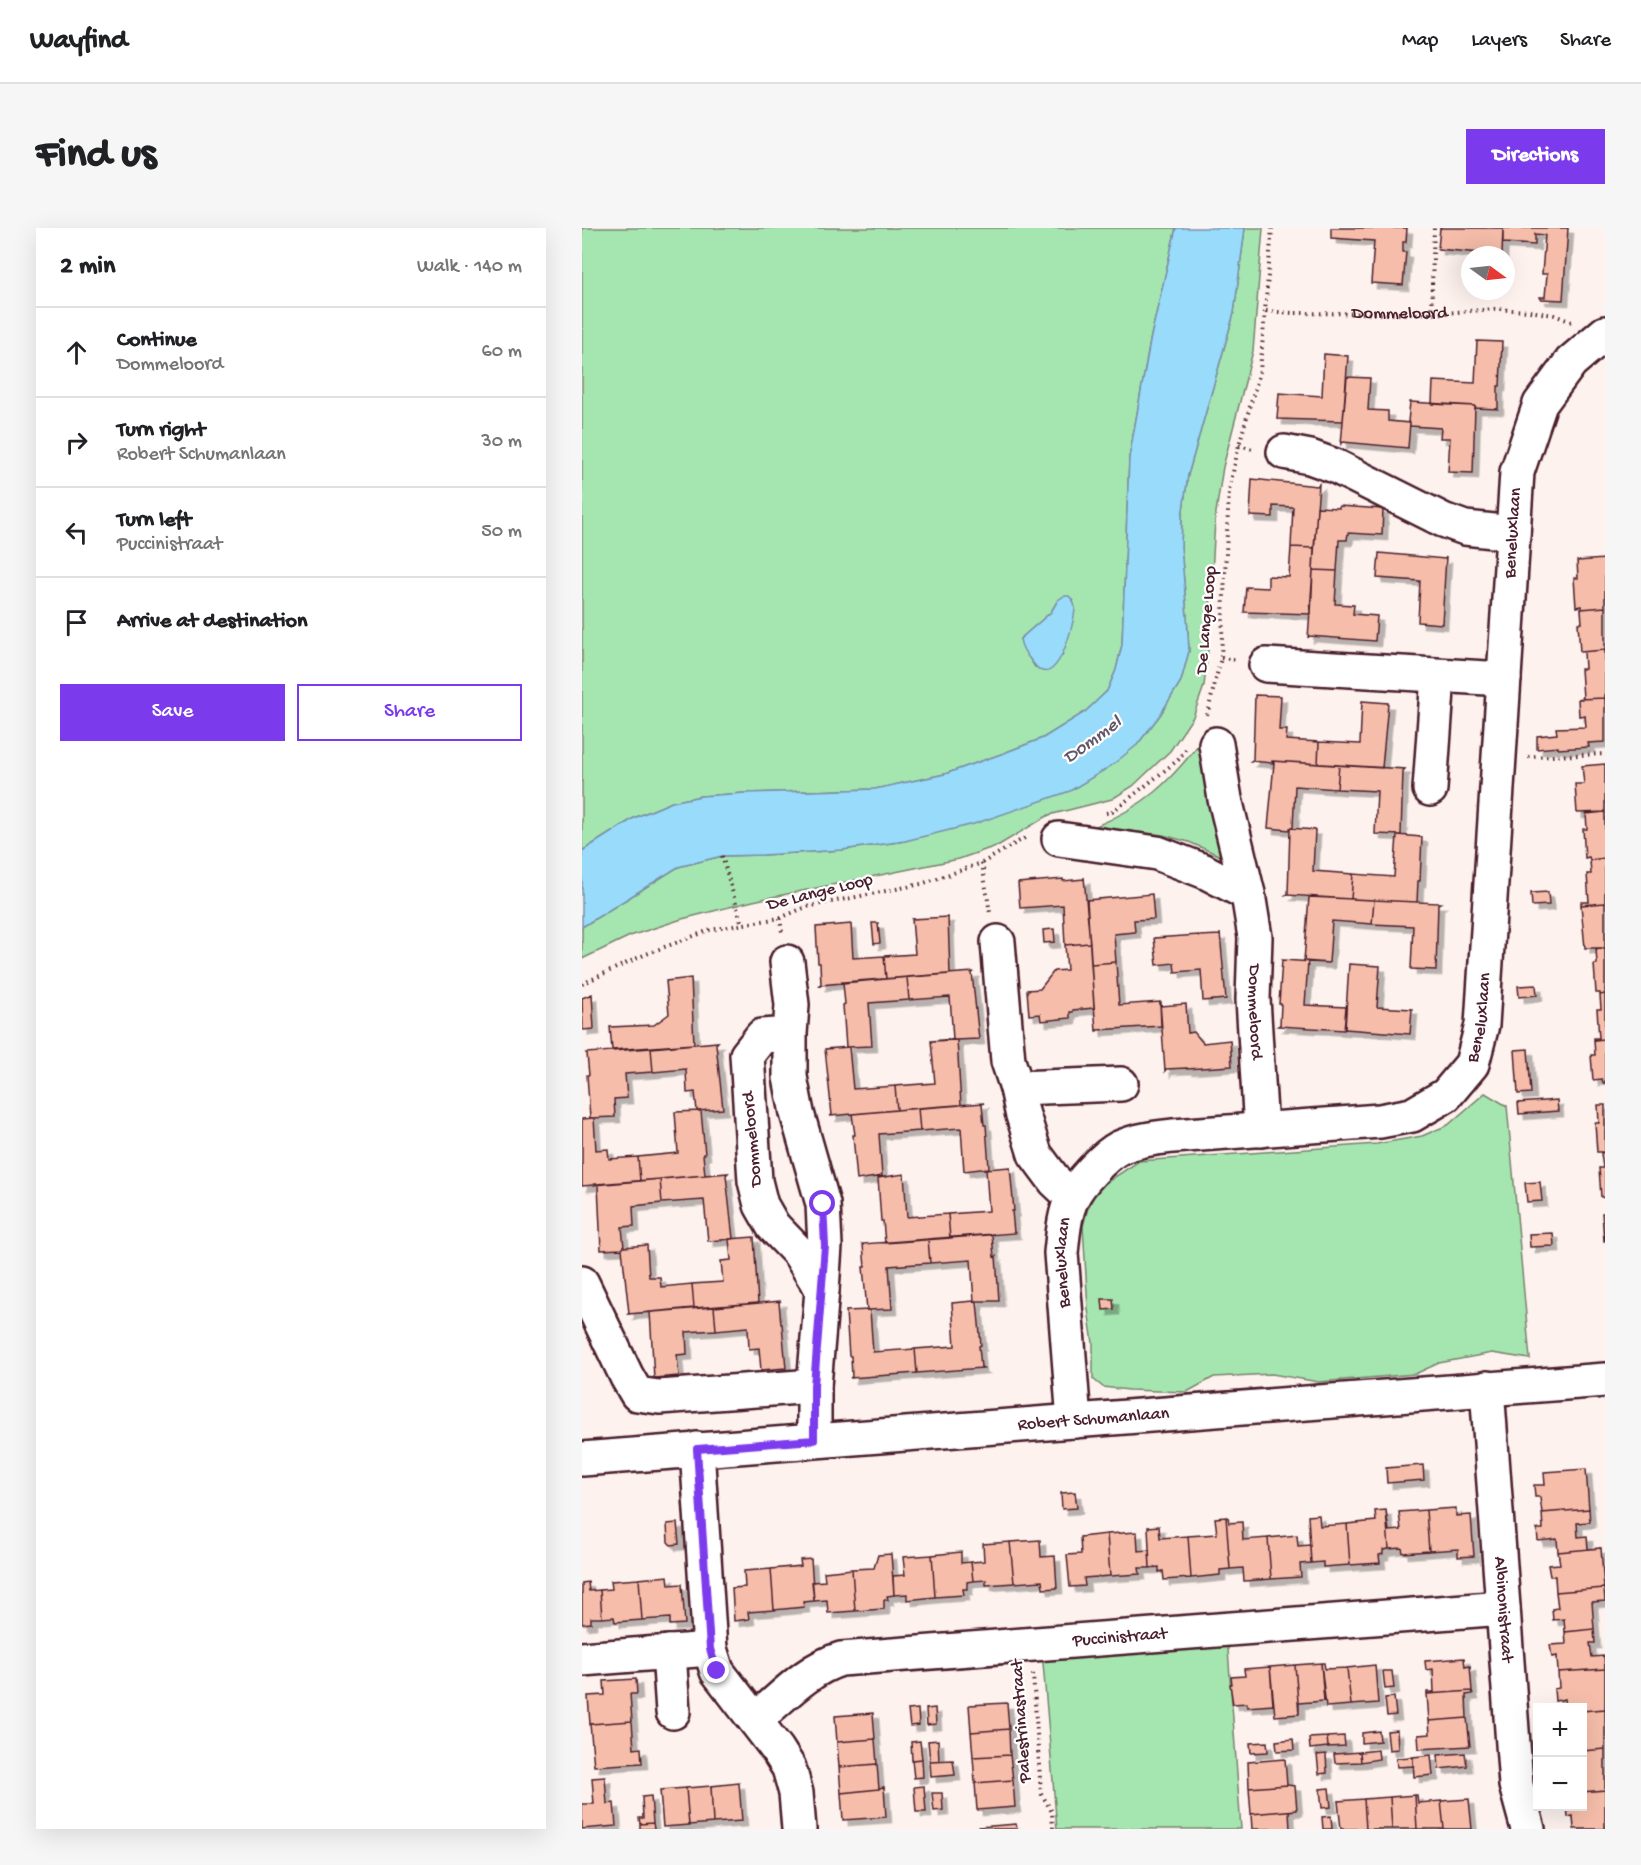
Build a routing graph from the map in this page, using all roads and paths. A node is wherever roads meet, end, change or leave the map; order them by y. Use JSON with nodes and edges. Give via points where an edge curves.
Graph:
{"nodes":[{"id":1,"x":1272,"y":228,"type":"edge"},
{"id":2,"x":1434,"y":228,"type":"edge"},
{"id":3,"x":1266,"y":311,"type":"junction"},
{"id":4,"x":1431,"y":314,"type":"junction"},
{"id":5,"x":1603,"y":334,"type":"edge"},
{"id":6,"x":1284,"y":452,"type":"dead end"},
{"id":7,"x":1513,"y":533,"type":"junction"},
{"id":8,"x":1266,"y":665,"type":"dead end"},
{"id":9,"x":1438,"y":676,"type":"junction"},
{"id":10,"x":1504,"y":679,"type":"junction"},
{"id":11,"x":1204,"y":736,"type":"junction"},
{"id":12,"x":1605,"y":754,"type":"edge"},
{"id":13,"x":1499,"y":758,"type":"junction"},
{"id":14,"x":1430,"y":789,"type":"dead end"},
{"id":15,"x":1101,"y":814,"type":"dead end"},
{"id":16,"x":1044,"y":837,"type":"joint"},
{"id":17,"x":722,"y":856,"type":"dead end"},
{"id":18,"x":982,"y":863,"type":"junction"},
{"id":19,"x":1248,"y":894,"type":"junction"},
{"id":20,"x":742,"y":925,"type":"junction"},
{"id":21,"x":998,"y":942,"type":"joint"},
{"id":22,"x":787,"y":962,"type":"dead end"},
{"id":23,"x":582,"y":984,"type":"edge"},
{"id":24,"x":790,"y":1034,"type":"junction"},
{"id":25,"x":1121,"y":1084,"type":"dead end"},
{"id":26,"x":1017,"y":1088,"type":"junction"},
{"id":27,"x":1261,"y":1130,"type":"junction"},
{"id":28,"x":1072,"y":1197,"type":"junction"},
{"id":29,"x":582,"y":1283,"type":"edge"},
{"id":30,"x":822,"y":1290,"type":"junction"},
{"id":31,"x":1605,"y":1380,"type":"edge"},
{"id":32,"x":814,"y":1386,"type":"junction"},
{"id":33,"x":1487,"y":1388,"type":"junction"},
{"id":34,"x":1074,"y":1421,"type":"junction"},
{"id":35,"x":814,"y":1440,"type":"junction"},
{"id":36,"x":697,"y":1449,"type":"junction"},
{"id":37,"x":582,"y":1459,"type":"edge"},
{"id":38,"x":1503,"y":1608,"type":"junction"},
{"id":39,"x":1031,"y":1645,"type":"junction"},
{"id":40,"x":710,"y":1649,"type":"junction"},
{"id":41,"x":669,"y":1653,"type":"junction"},
{"id":42,"x":582,"y":1659,"type":"edge"},
{"id":43,"x":673,"y":1712,"type":"dead end"},
{"id":44,"x":755,"y":1720,"type":"junction"},
{"id":45,"x":799,"y":1829,"type":"edge"},
{"id":46,"x":1053,"y":1829,"type":"edge"},
{"id":47,"x":1528,"y":1829,"type":"edge"}],
"edges":[{"from":1,"to":3,"type":"path","name":"De Lange Loop"},
{"from":2,"to":4,"type":"path"},
{"from":3,"to":4,"type":"path","name":"Dommeloord"},
{"from":3,"to":11,"type":"path","name":"De Lange Loop","via":[[1260,372],[1229,490],[1221,658]]},
{"from":4,"to":5,"type":"path","name":"Dommeloord","via":[[1495,309],[1529,311],[1554,315]]},
{"from":5,"to":7,"type":"street","name":"Beneluxlaan","via":[[1571,362],[1540,404],[1517,472]]},
{"from":6,"to":7,"type":"street","via":[[1335,466],[1465,528]]},
{"from":7,"to":10,"type":"street","name":"Beneluxlaan"},
{"from":8,"to":9,"type":"street"},
{"from":9,"to":10,"type":"street"},
{"from":9,"to":14,"type":"street"},
{"from":10,"to":13,"type":"street","name":"Beneluxlaan"},
{"from":11,"to":15,"type":"path","name":"De Lange Loop","via":[[1112,812]]},
{"from":11,"to":19,"type":"street","name":"Dommeloord"},
{"from":12,"to":13,"type":"path"},
{"from":13,"to":27,"type":"street","name":"Beneluxlaan","via":[[1482,1025],[1472,1064],[1446,1095],[1412,1115]]},
{"from":16,"to":18,"type":"path","name":"De Lange Loop"},
{"from":16,"to":19,"type":"street","via":[[1157,853]]},
{"from":17,"to":20,"type":"path"},
{"from":18,"to":20,"type":"path","name":"De Lange Loop","via":[[921,884],[806,907],[780,918]]},
{"from":18,"to":21,"type":"path"},
{"from":19,"to":27,"type":"street","name":"Dommeloord","via":[[1255,937],[1253,999]]},
{"from":20,"to":23,"type":"path","name":"De Lange Loop","via":[[710,930]]},
{"from":21,"to":26,"type":"street","via":[[1008,1061]]},
{"from":22,"to":24,"type":"street","via":[[792,1005]]},
{"from":24,"to":30,"type":"street","via":[[790,1077],[823,1204]]},
{"from":24,"to":30,"type":"street","name":"Dommeloord","via":[[762,1036],[747,1055],[755,1181],[760,1205],[773,1226],[799,1252]]},
{"from":25,"to":26,"type":"street"},
{"from":26,"to":28,"type":"street","via":[[1035,1154],[1054,1181]]},
{"from":27,"to":28,"type":"street","name":"Beneluxlaan","via":[[1146,1139],[1120,1148],[1101,1161]]},
{"from":28,"to":34,"type":"street","name":"Beneluxlaan","via":[[1061,1253]]},
{"from":29,"to":32,"type":"street","via":[[637,1394],[660,1397]]},
{"from":30,"to":32,"type":"street"},
{"from":31,"to":33,"type":"street","name":"Robert Schumanlaan"},
{"from":32,"to":35,"type":"street"},
{"from":33,"to":34,"type":"street","name":"Robert Schumanlaan"},
{"from":33,"to":38,"type":"street","name":"Albinonistraat"},
{"from":34,"to":35,"type":"street","name":"Robert Schumanlaan"},
{"from":35,"to":36,"type":"street","name":"Robert Schumanlaan"},
{"from":36,"to":37,"type":"street","name":"Robert Schumanlaan"},
{"from":36,"to":40,"type":"street"},
{"from":38,"to":39,"type":"street","name":"Puccinistraat"},
{"from":38,"to":47,"type":"street","name":"Albinonistraat","via":[[1516,1785]]},
{"from":39,"to":44,"type":"street","name":"Puccinistraat","via":[[841,1659],[811,1673]]},
{"from":39,"to":46,"type":"path","name":"Palestrinastraat","via":[[1041,1793],[1052,1812]]},
{"from":40,"to":41,"type":"street"},
{"from":40,"to":44,"type":"street","via":[[717,1671]]},
{"from":41,"to":42,"type":"street"},
{"from":41,"to":43,"type":"street"},
{"from":44,"to":45,"type":"street","via":[[789,1768],[796,1792]]}]}
